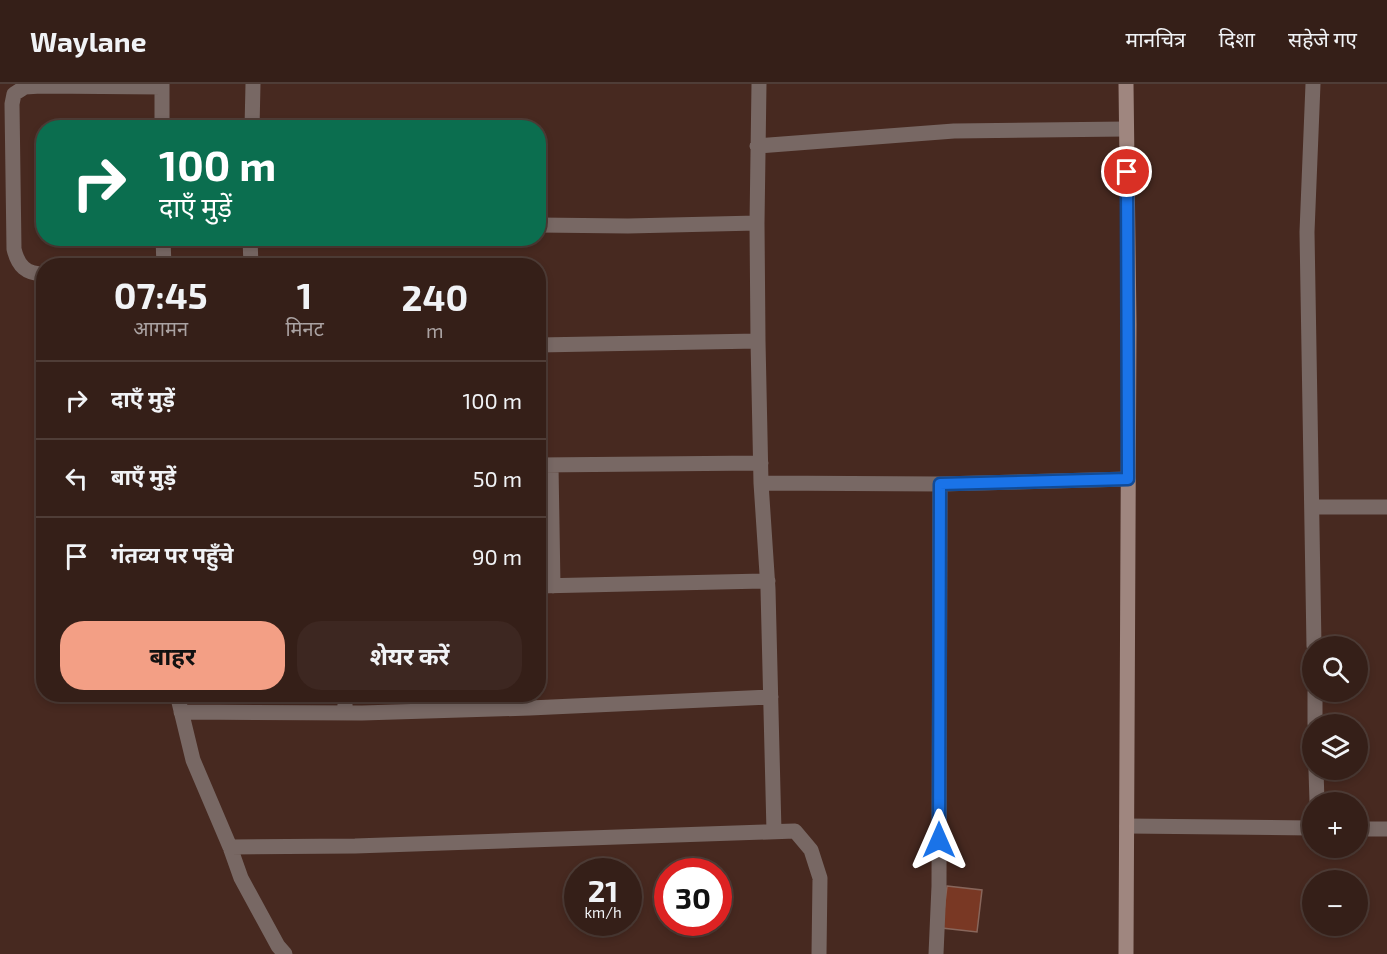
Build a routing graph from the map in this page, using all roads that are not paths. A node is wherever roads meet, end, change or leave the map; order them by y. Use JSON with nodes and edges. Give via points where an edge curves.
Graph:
{"nodes":[{"id":1,"x":253,"y":84,"type":"edge"},
{"id":2,"x":759,"y":84,"type":"edge"},
{"id":3,"x":1126,"y":84,"type":"edge"},
{"id":4,"x":1313,"y":84,"type":"edge"},
{"id":5,"x":162,"y":85,"type":"edge"},
{"id":6,"x":162,"y":120,"type":"edge"},
{"id":7,"x":252,"y":120,"type":"edge"},
{"id":8,"x":1126,"y":129,"type":"junction"},
{"id":9,"x":757,"y":146,"type":"junction"},
{"id":10,"x":757,"y":223,"type":"junction"},
{"id":11,"x":546,"y":225,"type":"edge"},
{"id":12,"x":36,"y":274,"type":"edge"},
{"id":13,"x":759,"y":341,"type":"junction"},
{"id":14,"x":546,"y":345,"type":"edge"},
{"id":15,"x":761,"y":463,"type":"junction"},
{"id":16,"x":546,"y":465,"type":"edge"},
{"id":17,"x":1128,"y":479,"type":"junction"},
{"id":18,"x":762,"y":483,"type":"junction"},
{"id":19,"x":940,"y":484,"type":"junction"},
{"id":20,"x":1312,"y":507,"type":"junction"},
{"id":21,"x":1387,"y":507,"type":"edge"},
{"id":22,"x":768,"y":581,"type":"junction"},
{"id":23,"x":546,"y":586,"type":"edge"},
{"id":24,"x":1314,"y":636,"type":"edge"},
{"id":25,"x":771,"y":697,"type":"junction"},
{"id":26,"x":179,"y":702,"type":"edge"},
{"id":27,"x":345,"y":702,"type":"edge"},
{"id":28,"x":181,"y":712,"type":"junction"},
{"id":29,"x":345,"y":712,"type":"junction"},
{"id":30,"x":1127,"y":826,"type":"junction"},
{"id":31,"x":1302,"y":828,"type":"edge"},
{"id":32,"x":1368,"y":829,"type":"edge"},
{"id":33,"x":1387,"y":829,"type":"edge"},
{"id":34,"x":774,"y":832,"type":"junction"},
{"id":35,"x":230,"y":847,"type":"junction"},
{"id":36,"x":285,"y":954,"type":"edge"},
{"id":37,"x":819,"y":954,"type":"edge"},
{"id":38,"x":936,"y":954,"type":"edge"},
{"id":39,"x":1126,"y":954,"type":"edge"}],
"edges":[{"from":1,"to":7,"type":"street"},
{"from":2,"to":9,"type":"street"},
{"from":3,"to":8,"type":"street"},
{"from":4,"to":20,"type":"street","via":[[1307,232]]},
{"from":5,"to":6,"type":"street"},
{"from":5,"to":12,"type":"street","via":[[40,86],[25,87],[14,94],[14,249],[21,268]]},
{"from":8,"to":9,"type":"street","via":[[954,131]]},
{"from":8,"to":17,"type":"street"},
{"from":9,"to":10,"type":"street"},
{"from":10,"to":11,"type":"street"},
{"from":10,"to":13,"type":"street"},
{"from":13,"to":14,"type":"street"},
{"from":13,"to":15,"type":"street"},
{"from":15,"to":16,"type":"street"},
{"from":15,"to":18,"type":"street"},
{"from":17,"to":19,"type":"street"},
{"from":17,"to":30,"type":"street"},
{"from":18,"to":19,"type":"street"},
{"from":18,"to":22,"type":"street"},
{"from":19,"to":38,"type":"street"},
{"from":20,"to":21,"type":"street"},
{"from":20,"to":24,"type":"street"},
{"from":22,"to":23,"type":"street"},
{"from":22,"to":25,"type":"street"},
{"from":25,"to":29,"type":"street"},
{"from":25,"to":34,"type":"street"},
{"from":26,"to":28,"type":"street"},
{"from":27,"to":29,"type":"street"},
{"from":28,"to":29,"type":"street"},
{"from":28,"to":35,"type":"street","via":[[193,760]]},
{"from":30,"to":31,"type":"street"},
{"from":30,"to":39,"type":"street"},
{"from":32,"to":33,"type":"street"},
{"from":34,"to":35,"type":"street"},
{"from":34,"to":37,"type":"street","via":[[795,831],[811,850],[820,878]]},
{"from":35,"to":36,"type":"street","via":[[241,878]]}]}
